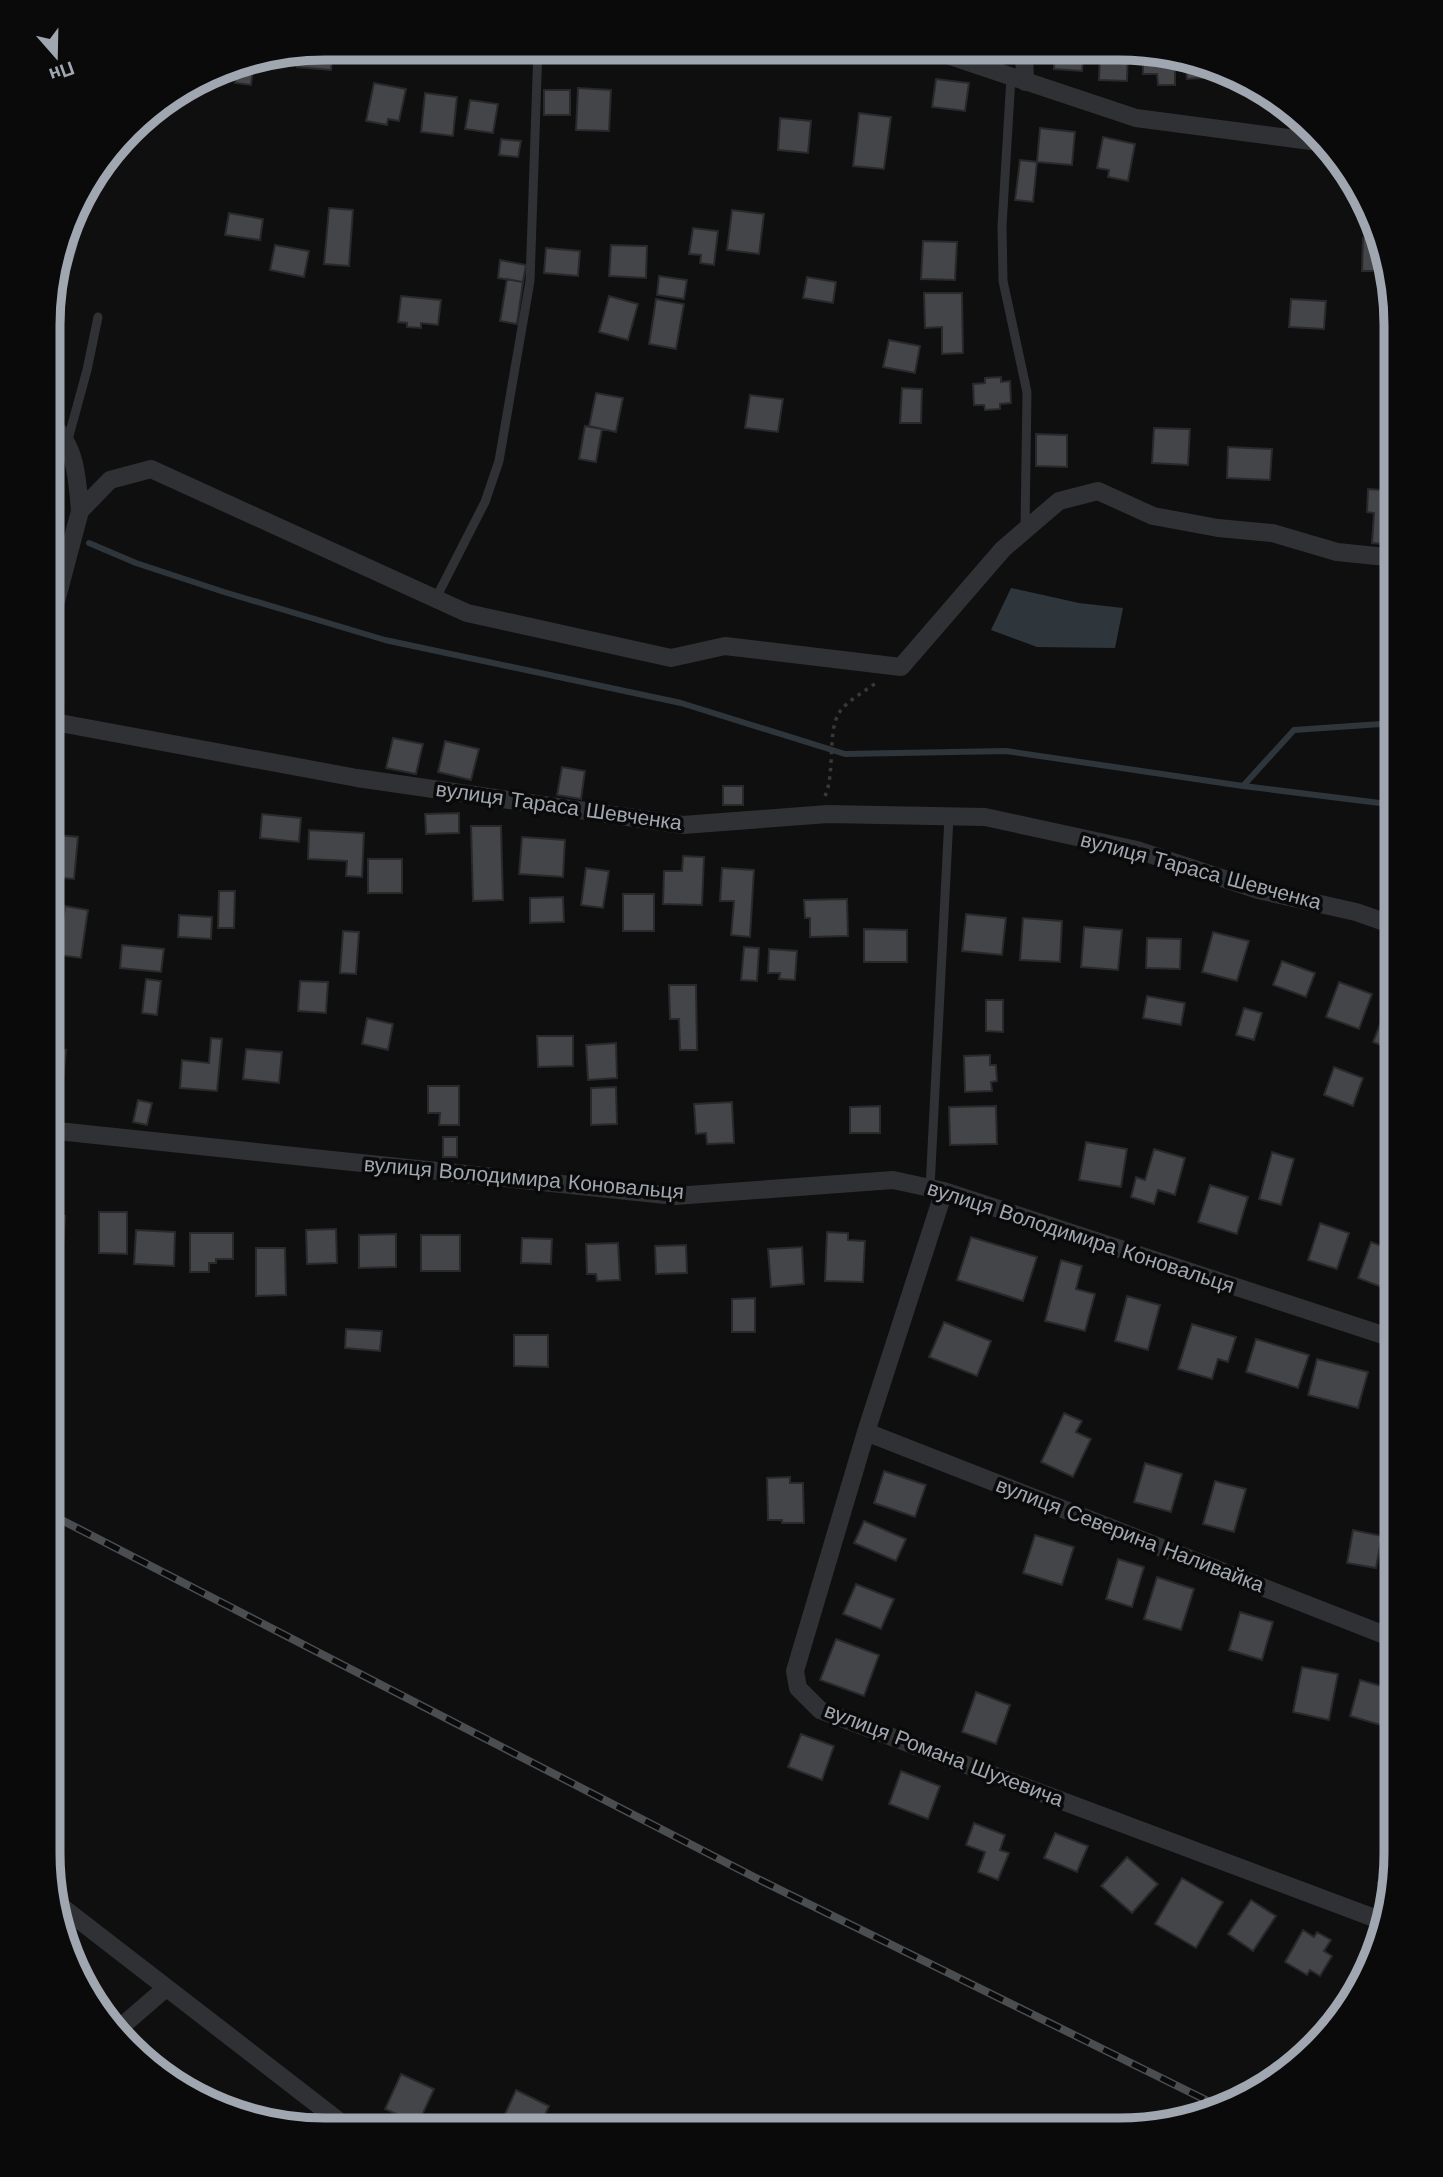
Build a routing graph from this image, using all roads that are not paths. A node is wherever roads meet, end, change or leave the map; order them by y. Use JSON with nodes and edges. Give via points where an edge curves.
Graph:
{"nodes":[{"id":1,"x":538,"y":60,"type":"edge"},
{"id":2,"x":961,"y":60,"type":"edge"},
{"id":3,"x":1022,"y":60,"type":"edge"},
{"id":4,"x":1018,"y":80,"type":"junction"},
{"id":5,"x":1310,"y":141,"type":"edge"},
{"id":6,"x":73,"y":242,"type":"edge"},
{"id":7,"x":65,"y":272,"type":"edge"},
{"id":8,"x":98,"y":317,"type":"dead end"},
{"id":9,"x":60,"y":435,"type":"edge"},
{"id":10,"x":67,"y":443,"type":"junction"},
{"id":11,"x":80,"y":511,"type":"junction"},
{"id":12,"x":1025,"y":530,"type":"junction"},
{"id":13,"x":1384,"y":557,"type":"edge"},
{"id":14,"x":60,"y":586,"type":"edge"},
{"id":15,"x":436,"y":598,"type":"junction"},
{"id":16,"x":60,"y":723,"type":"edge"},
{"id":17,"x":948,"y":817,"type":"junction"},
{"id":18,"x":1384,"y":922,"type":"edge"},
{"id":19,"x":60,"y":1131,"type":"edge"},
{"id":20,"x":937,"y":1190,"type":"junction"},
{"id":21,"x":1384,"y":1335,"type":"edge"},
{"id":22,"x":866,"y":1432,"type":"junction"},
{"id":23,"x":1384,"y":1635,"type":"edge"},
{"id":24,"x":67,"y":1910,"type":"edge"},
{"id":25,"x":1375,"y":1918,"type":"edge"},
{"id":26,"x":166,"y":1988,"type":"junction"},
{"id":27,"x":123,"y":2025,"type":"edge"},
{"id":28,"x":336,"y":2118,"type":"edge"}],
"edges":[{"from":1,"to":15,"type":"lane","via":[[530,281],[499,461],[485,502]]},
{"from":2,"to":4,"type":"street"},
{"from":3,"to":4,"type":"street"},
{"from":4,"to":5,"type":"street","via":[[1136,118]]},
{"from":4,"to":12,"type":"lane","via":[[1002,226],[1003,281],[1027,392]]},
{"from":6,"to":7,"type":"lane"},
{"from":8,"to":10,"type":"lane"},
{"from":9,"to":10,"type":"street"},
{"from":10,"to":11,"type":"street","via":[[76,465]]},
{"from":11,"to":14,"type":"street"},
{"from":11,"to":15,"type":"street","via":[[110,480],[151,469]]},
{"from":12,"to":13,"type":"street","via":[[1059,501],[1098,491],[1153,516],[1272,533],[1337,552]]},
{"from":12,"to":15,"type":"street","via":[[1003,549],[901,667],[725,646],[671,658],[467,613]]},
{"from":16,"to":17,"type":"street","name":"вулиця Тараса Шевченка","via":[[357,778],[683,825],[828,814]]},
{"from":17,"to":18,"type":"street","name":"вулиця Тараса Шевченка","via":[[985,817],[1137,850],[1258,890]]},
{"from":17,"to":20,"type":"lane"},
{"from":19,"to":20,"type":"street","name":"вулиця Володимира Коновальця","via":[[675,1196],[893,1180]]},
{"from":20,"to":21,"type":"street","name":"вулиця Володимира Коновальця"},
{"from":20,"to":22,"type":"street","name":"вулиця Романа Шухевича"},
{"from":22,"to":23,"type":"street","name":"вулиця Северина Наливайка"},
{"from":22,"to":25,"type":"street","name":"вулиця Романа Шухевича","via":[[795,1671],[798,1688],[820,1710]]},
{"from":24,"to":26,"type":"street"},
{"from":26,"to":27,"type":"street"},
{"from":26,"to":28,"type":"street"}]}
